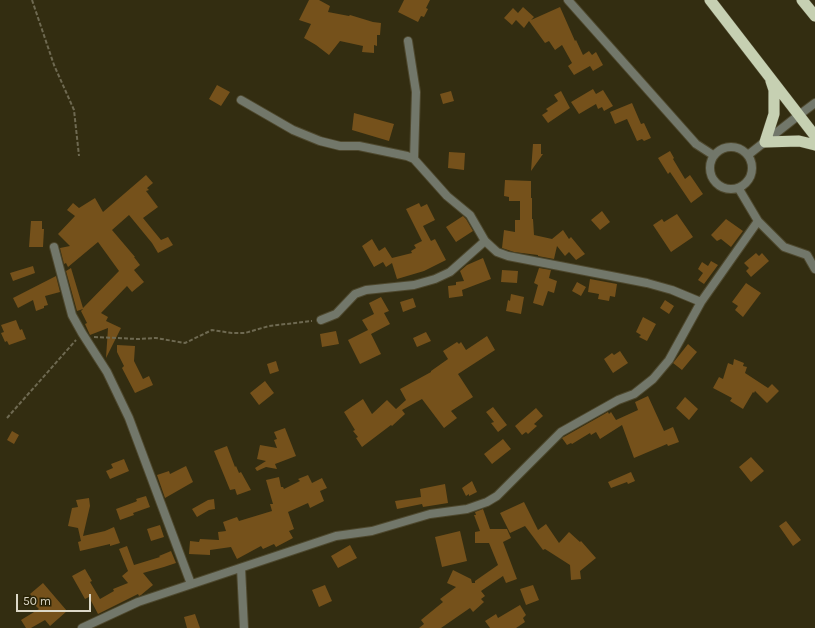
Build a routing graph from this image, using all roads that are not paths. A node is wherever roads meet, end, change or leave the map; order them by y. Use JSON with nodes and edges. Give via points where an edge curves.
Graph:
{"nodes":[{"id":1,"x":568,"y":0,"type":"edge"},
{"id":2,"x":710,"y":0,"type":"edge"},
{"id":3,"x":802,"y":0,"type":"edge"},
{"id":4,"x":815,"y":16,"type":"edge"},
{"id":5,"x":408,"y":41,"type":"dead end"},
{"id":6,"x":770,"y":77,"type":"junction"},
{"id":7,"x":241,"y":100,"type":"dead end"},
{"id":8,"x":815,"y":104,"type":"edge"},
{"id":9,"x":799,"y":116,"type":"junction"},
{"id":10,"x":815,"y":136,"type":"edge"},
{"id":11,"x":765,"y":142,"type":"junction"},
{"id":12,"x":815,"y":145,"type":"edge"},
{"id":13,"x":713,"y":155,"type":"junction"},
{"id":14,"x":748,"y":155,"type":"junction"},
{"id":15,"x":414,"y":159,"type":"junction"},
{"id":16,"x":739,"y":189,"type":"junction"},
{"id":17,"x":758,"y":221,"type":"junction"},
{"id":18,"x":485,"y":241,"type":"junction"},
{"id":19,"x":54,"y":247,"type":"dead end"},
{"id":20,"x":815,"y":269,"type":"edge"},
{"id":21,"x":701,"y":302,"type":"junction"},
{"id":22,"x":322,"y":320,"type":"road end"},
{"id":23,"x":240,"y":568,"type":"junction"},
{"id":24,"x":191,"y":584,"type":"junction"},
{"id":25,"x":82,"y":628,"type":"edge"},
{"id":26,"x":244,"y":628,"type":"edge"}],
"edges":[{"from":1,"to":13,"type":"street","via":[[696,144]]},
{"from":2,"to":6,"type":"highway"},
{"from":3,"to":4,"type":"highway"},
{"from":5,"to":15,"type":"street","via":[[416,92]]},
{"from":6,"to":9,"type":"highway"},
{"from":6,"to":11,"type":"highway","via":[[774,90],[774,114]]},
{"from":7,"to":15,"type":"street","via":[[293,130],[320,141],[340,146],[359,146]]},
{"from":8,"to":9,"type":"street"},
{"from":9,"to":10,"type":"highway"},
{"from":9,"to":11,"type":"street"},
{"from":11,"to":12,"type":"highway","via":[[798,141]]},
{"from":11,"to":14,"type":"street"},
{"from":13,"to":14,"type":"street","via":[[722,148],[733,146]]},
{"from":13,"to":16,"type":"street","via":[[709,172],[714,182],[722,189]]},
{"from":14,"to":16,"type":"street","via":[[752,171],[748,182]]},
{"from":15,"to":18,"type":"street","via":[[447,196],[470,215]]},
{"from":16,"to":17,"type":"street"},
{"from":17,"to":20,"type":"street","via":[[784,247],[807,255]]},
{"from":17,"to":21,"type":"street"},
{"from":18,"to":21,"type":"street","via":[[497,252],[508,256],[647,284],[672,290]]},
{"from":18,"to":22,"type":"street","via":[[450,272],[414,285],[366,290],[355,294],[336,314]]},
{"from":19,"to":24,"type":"street","via":[[72,315],[107,372],[129,418]]},
{"from":21,"to":23,"type":"street","via":[[669,360],[653,379],[634,394],[618,400],[561,432],[497,496],[487,502],[466,509],[430,514],[372,531],[336,536]]},
{"from":23,"to":24,"type":"street"},
{"from":23,"to":26,"type":"street"},
{"from":24,"to":25,"type":"street","via":[[138,602]]}]}
